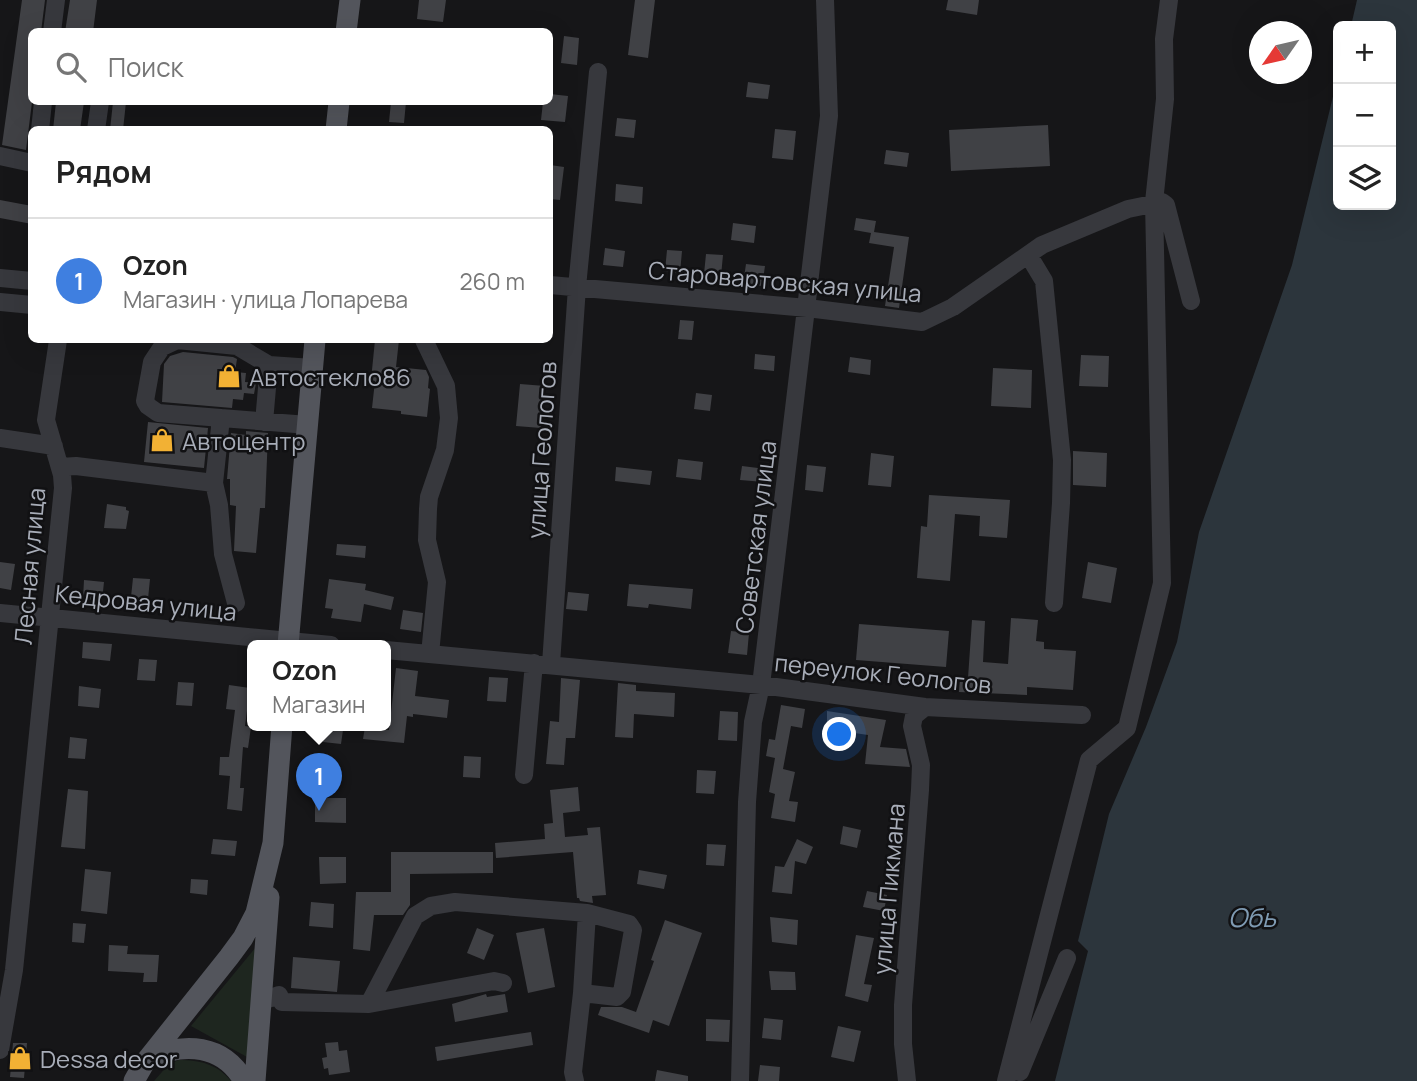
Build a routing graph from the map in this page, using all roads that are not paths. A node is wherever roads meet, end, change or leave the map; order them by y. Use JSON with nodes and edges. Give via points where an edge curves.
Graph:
{"nodes":[{"id":1,"x":56,"y":0,"type":"edge"},
{"id":2,"x":350,"y":0,"type":"edge"},
{"id":3,"x":825,"y":0,"type":"edge"},
{"id":4,"x":1169,"y":0,"type":"edge"},
{"id":5,"x":52,"y":28,"type":"edge"},
{"id":6,"x":346,"y":28,"type":"edge"},
{"id":7,"x":598,"y":72,"type":"dead end"},
{"id":8,"x":43,"y":105,"type":"edge"},
{"id":9,"x":100,"y":105,"type":"edge"},
{"id":10,"x":339,"y":105,"type":"edge"},
{"id":11,"x":40,"y":126,"type":"edge"},
{"id":12,"x":97,"y":126,"type":"edge"},
{"id":13,"x":336,"y":126,"type":"edge"},
{"id":14,"x":0,"y":156,"type":"edge"},
{"id":15,"x":28,"y":162,"type":"edge"},
{"id":16,"x":1154,"y":204,"type":"junction"},
{"id":17,"x":1029,"y":256,"type":"junction"},
{"id":18,"x":0,"y":278,"type":"edge"},
{"id":19,"x":28,"y":281,"type":"edge"},
{"id":20,"x":553,"y":285,"type":"edge"},
{"id":21,"x":576,"y":287,"type":"junction"},
{"id":22,"x":1191,"y":301,"type":"dead end"},
{"id":23,"x":0,"y":302,"type":"edge"},
{"id":24,"x":28,"y":305,"type":"edge"},
{"id":25,"x":807,"y":308,"type":"junction"},
{"id":26,"x":58,"y":343,"type":"edge"},
{"id":27,"x":171,"y":343,"type":"edge"},
{"id":28,"x":207,"y":343,"type":"edge"},
{"id":29,"x":315,"y":343,"type":"edge"},
{"id":30,"x":425,"y":343,"type":"edge"},
{"id":31,"x":269,"y":365,"type":"junction"},
{"id":32,"x":313,"y":368,"type":"junction"},
{"id":33,"x":221,"y":418,"type":"junction"},
{"id":34,"x":264,"y":422,"type":"junction"},
{"id":35,"x":307,"y":425,"type":"junction"},
{"id":36,"x":0,"y":438,"type":"edge"},
{"id":37,"x":54,"y":446,"type":"junction"},
{"id":38,"x":60,"y":467,"type":"junction"},
{"id":39,"x":214,"y":482,"type":"junction"},
{"id":40,"x":236,"y":603,"type":"dead end"},
{"id":41,"x":1054,"y":603,"type":"dead end"},
{"id":42,"x":0,"y":613,"type":"edge"},
{"id":43,"x":49,"y":617,"type":"junction"},
{"id":44,"x":260,"y":640,"type":"edge"},
{"id":45,"x":288,"y":640,"type":"edge"},
{"id":46,"x":391,"y":650,"type":"edge"},
{"id":47,"x":430,"y":654,"type":"junction"},
{"id":48,"x":542,"y":664,"type":"junction"},
{"id":49,"x":761,"y":685,"type":"junction"},
{"id":50,"x":925,"y":707,"type":"junction"},
{"id":51,"x":1082,"y":715,"type":"dead end"},
{"id":52,"x":282,"y":731,"type":"edge"},
{"id":53,"x":524,"y":775,"type":"dead end"},
{"id":54,"x":273,"y":843,"type":"junction"},
{"id":55,"x":587,"y":914,"type":"junction"},
{"id":56,"x":1066,"y":958,"type":"dead end"},
{"id":57,"x":503,"y":983,"type":"dead end"},
{"id":58,"x":582,"y":993,"type":"junction"},
{"id":59,"x":262,"y":1001,"type":"junction"},
{"id":60,"x":369,"y":1004,"type":"junction"},
{"id":61,"x":0,"y":1050,"type":"edge"},
{"id":62,"x":148,"y":1059,"type":"junction"},
{"id":63,"x":1008,"y":1075,"type":"edge"},
{"id":64,"x":134,"y":1081,"type":"edge"},
{"id":65,"x":244,"y":1081,"type":"edge"},
{"id":66,"x":255,"y":1081,"type":"edge"},
{"id":67,"x":575,"y":1081,"type":"edge"},
{"id":68,"x":740,"y":1081,"type":"edge"},
{"id":69,"x":907,"y":1081,"type":"edge"}],
"edges":[{"from":1,"to":5,"type":"street"},
{"from":2,"to":6,"type":"main road"},
{"from":3,"to":25,"type":"street","name":"Советская улица","via":[[829,116]]},
{"from":4,"to":16,"type":"street"},
{"from":7,"to":21,"type":"street","name":"улица Геологов"},
{"from":8,"to":11,"type":"street"},
{"from":9,"to":12,"type":"street"},
{"from":10,"to":13,"type":"main road"},
{"from":14,"to":15,"type":"street"},
{"from":16,"to":17,"type":"street","name":"Старовартовская улица","via":[[1128,209],[1042,245]]},
{"from":16,"to":22,"type":"street","via":[[1166,205]]},
{"from":16,"to":63,"type":"street","via":[[1162,583],[1127,729],[1089,760]]},
{"from":17,"to":25,"type":"street","name":"Старовартовская улица","via":[[922,323]]},
{"from":17,"to":41,"type":"street","via":[[1044,281],[1062,460]]},
{"from":18,"to":19,"type":"street"},
{"from":20,"to":21,"type":"street","name":"Старовартовская улица"},
{"from":21,"to":25,"type":"street","name":"Старовартовская улица"},
{"from":21,"to":48,"type":"street","name":"улица Геологов"},
{"from":23,"to":24,"type":"street"},
{"from":25,"to":49,"type":"street","name":"Советская улица"},
{"from":26,"to":37,"type":"street","name":"Лесная улица","via":[[47,407]]},
{"from":27,"to":33,"type":"street","via":[[162,347],[149,370],[148,406],[158,413]]},
{"from":28,"to":31,"type":"street","via":[[237,346]]},
{"from":29,"to":32,"type":"main road"},
{"from":30,"to":47,"type":"street","via":[[446,386],[449,418],[428,509],[427,540],[437,582]]},
{"from":31,"to":32,"type":"street"},
{"from":31,"to":34,"type":"street"},
{"from":32,"to":35,"type":"main road"},
{"from":33,"to":34,"type":"street"},
{"from":33,"to":39,"type":"street"},
{"from":34,"to":35,"type":"street"},
{"from":35,"to":45,"type":"main road"},
{"from":36,"to":37,"type":"street"},
{"from":37,"to":38,"type":"street","name":"Лесная улица"},
{"from":38,"to":39,"type":"street"},
{"from":38,"to":43,"type":"street","name":"Лесная улица","via":[[62,488]]},
{"from":39,"to":40,"type":"street","via":[[223,554]]},
{"from":42,"to":43,"type":"street","name":"Кедровая улица"},
{"from":43,"to":44,"type":"street","name":"Кедровая улица"},
{"from":43,"to":61,"type":"street","name":"Лесная улица","via":[[14,970]]},
{"from":46,"to":47,"type":"street","name":"переулок Геологов"},
{"from":47,"to":48,"type":"street","name":"переулок Геологов"},
{"from":48,"to":49,"type":"street","name":"переулок Геологов"},
{"from":48,"to":53,"type":"street","name":"улица Геологов"},
{"from":49,"to":50,"type":"street","name":"переулок Геологов"},
{"from":49,"to":68,"type":"street","name":"Советская улица","via":[[753,722],[747,802]]},
{"from":50,"to":51,"type":"street","name":"переулок Геологов"},
{"from":50,"to":69,"type":"street","name":"улица Пикмана","via":[[914,716],[912,726],[921,765],[903,1005]]},
{"from":52,"to":54,"type":"main road"},
{"from":54,"to":59,"type":"main road"},
{"from":54,"to":62,"type":"main road","via":[[252,924]]},
{"from":55,"to":58,"type":"street"},
{"from":55,"to":58,"type":"street","via":[[629,924],[634,930],[620,995]]},
{"from":55,"to":60,"type":"street","via":[[456,902],[431,906],[415,916]]},
{"from":56,"to":63,"type":"street","via":[[1020,1072]]},
{"from":57,"to":60,"type":"street"},
{"from":58,"to":67,"type":"street"},
{"from":59,"to":60,"type":"street","via":[[279,995],[282,1002]]},
{"from":59,"to":66,"type":"main road"},
{"from":62,"to":64,"type":"main road"},
{"from":62,"to":65,"type":"main road","via":[[169,1050],[197,1048],[220,1056]]}]}
